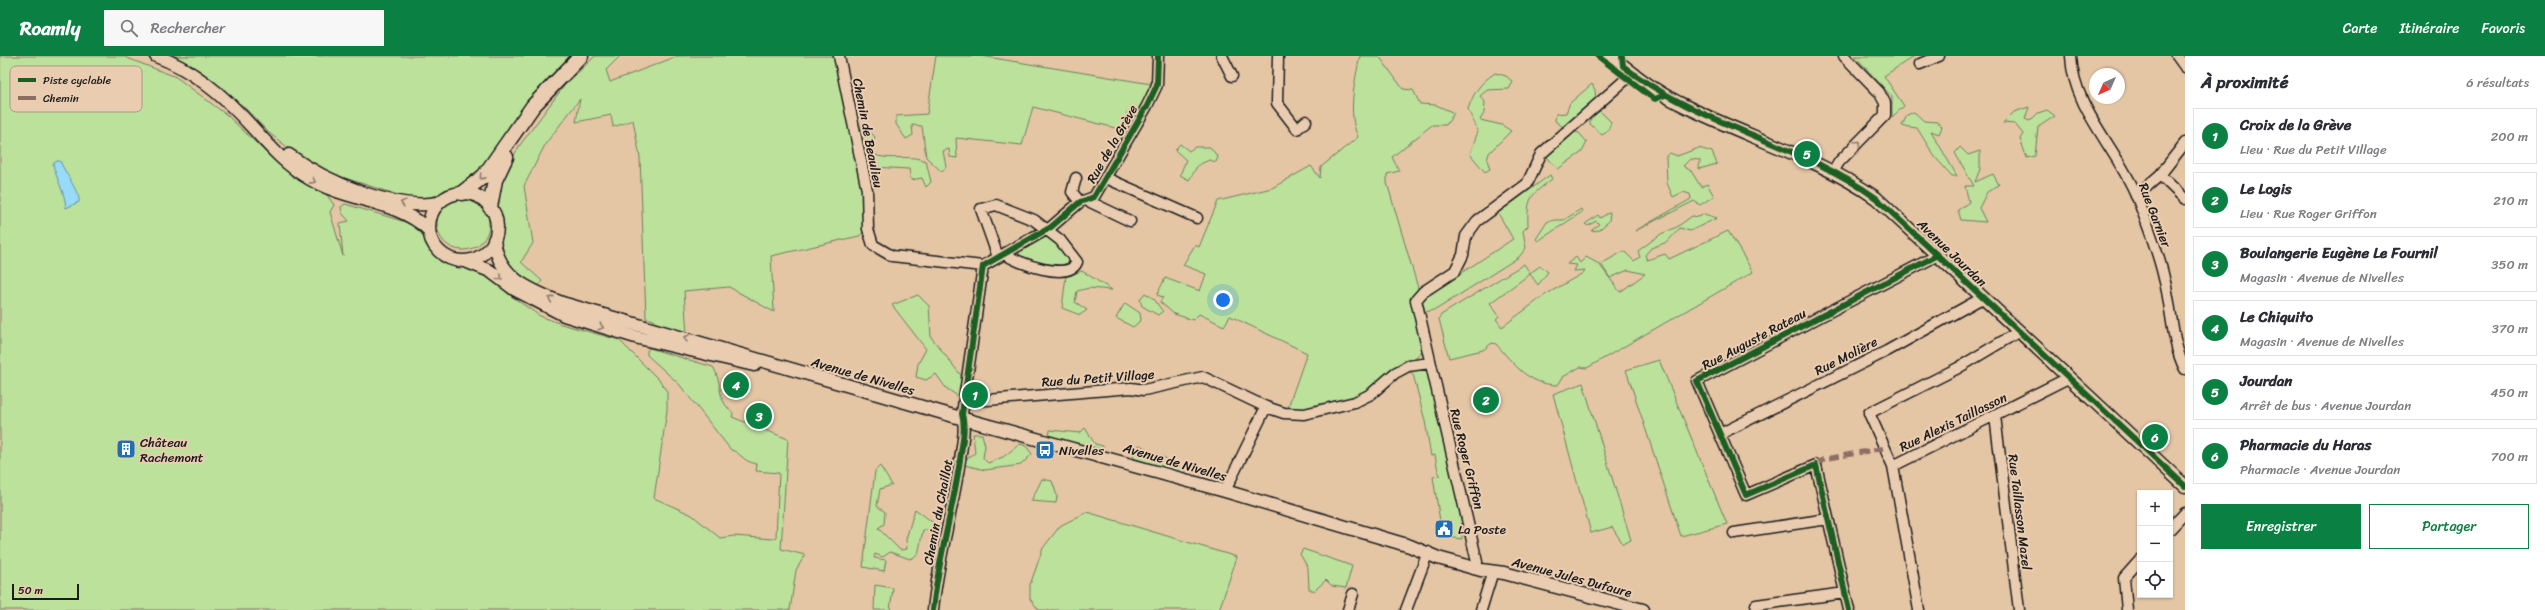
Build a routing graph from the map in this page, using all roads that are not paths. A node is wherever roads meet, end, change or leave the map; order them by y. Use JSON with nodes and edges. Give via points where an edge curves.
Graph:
{"nodes":[{"id":1,"x":156,"y":56,"type":"edge"},
{"id":2,"x":581,"y":56,"type":"edge"},
{"id":3,"x":839,"y":56,"type":"edge"},
{"id":4,"x":1158,"y":56,"type":"edge"},
{"id":5,"x":1222,"y":56,"type":"edge"},
{"id":6,"x":1278,"y":56,"type":"edge"},
{"id":7,"x":1612,"y":56,"type":"edge"},
{"id":8,"x":1844,"y":56,"type":"edge"},
{"id":9,"x":1939,"y":56,"type":"edge"},
{"id":10,"x":2071,"y":56,"type":"edge"},
{"id":11,"x":2177,"y":56,"type":"edge"},
{"id":12,"x":1920,"y":64,"type":"dead end"},
{"id":13,"x":2185,"y":67,"type":"edge"},
{"id":14,"x":1633,"y":73,"type":"junction"},
{"id":15,"x":1232,"y":76,"type":"dead end"},
{"id":16,"x":558,"y":81,"type":"junction"},
{"id":17,"x":1306,"y":121,"type":"dead end"},
{"id":18,"x":253,"y":128,"type":"junction"},
{"id":19,"x":2185,"y":143,"type":"edge"},
{"id":20,"x":1833,"y":172,"type":"junction"},
{"id":21,"x":2160,"y":175,"type":"junction"},
{"id":22,"x":1076,"y":178,"type":"dead end"},
{"id":23,"x":1106,"y":178,"type":"junction"},
{"id":24,"x":462,"y":193,"type":"junction"},
{"id":25,"x":2136,"y":196,"type":"junction"},
{"id":26,"x":2185,"y":199,"type":"edge"},
{"id":27,"x":1083,"y":201,"type":"junction"},
{"id":28,"x":438,"y":203,"type":"junction"},
{"id":29,"x":490,"y":207,"type":"junction"},
{"id":30,"x":1197,"y":218,"type":"dead end"},
{"id":31,"x":1130,"y":221,"type":"dead end"},
{"id":32,"x":1048,"y":229,"type":"junction"},
{"id":33,"x":429,"y":230,"type":"junction"},
{"id":34,"x":494,"y":240,"type":"junction"},
{"id":35,"x":1938,"y":255,"type":"junction"},
{"id":36,"x":1001,"y":256,"type":"junction"},
{"id":37,"x":465,"y":261,"type":"junction"},
{"id":38,"x":983,"y":266,"type":"junction"},
{"id":39,"x":1982,"y":298,"type":"junction"},
{"id":40,"x":2018,"y":332,"type":"junction"},
{"id":41,"x":1430,"y":363,"type":"junction"},
{"id":42,"x":2185,"y":369,"type":"edge"},
{"id":43,"x":798,"y":372,"type":"junction"},
{"id":44,"x":2068,"y":378,"type":"junction"},
{"id":45,"x":964,"y":402,"type":"junction"},
{"id":46,"x":1266,"y":407,"type":"junction"},
{"id":47,"x":1995,"y":416,"type":"junction"},
{"id":48,"x":964,"y":420,"type":"junction"},
{"id":49,"x":1720,"y":434,"type":"junction"},
{"id":50,"x":1893,"y":466,"type":"junction"},
{"id":51,"x":2185,"y":486,"type":"edge"},
{"id":52,"x":1225,"y":491,"type":"junction"},
{"id":53,"x":2185,"y":514,"type":"edge"},
{"id":54,"x":1828,"y":519,"type":"junction"},
{"id":55,"x":2173,"y":526,"type":"edge"},
{"id":56,"x":1734,"y":533,"type":"dead end"},
{"id":57,"x":1428,"y":552,"type":"junction"},
{"id":58,"x":1477,"y":562,"type":"junction"},
{"id":59,"x":2138,"y":562,"type":"edge"},
{"id":60,"x":1493,"y":571,"type":"junction"},
{"id":61,"x":1845,"y":593,"type":"junction"},
{"id":62,"x":1353,"y":594,"type":"dead end"},
{"id":63,"x":1756,"y":605,"type":"dead end"},
{"id":64,"x":933,"y":610,"type":"edge"},
{"id":65,"x":1348,"y":610,"type":"edge"},
{"id":66,"x":1406,"y":610,"type":"edge"},
{"id":67,"x":1481,"y":610,"type":"edge"},
{"id":68,"x":1643,"y":610,"type":"edge"},
{"id":69,"x":1849,"y":610,"type":"edge"},
{"id":70,"x":1919,"y":610,"type":"edge"},
{"id":71,"x":2019,"y":610,"type":"edge"},
{"id":72,"x":2127,"y":610,"type":"edge"}],
"edges":[{"from":1,"to":18,"type":"main road","via":[[201,81]]},
{"from":2,"to":16,"type":"highway"},
{"from":3,"to":38,"type":"street","name":"Chemin de Beaulieu","via":[[867,190],[868,229],[874,245],[892,256]]},
{"from":4,"to":23,"type":"street","name":"Rue de la Grève","via":[[1157,85]]},
{"from":5,"to":15,"type":"street"},
{"from":6,"to":17,"type":"street","via":[[1277,103],[1297,129]]},
{"from":7,"to":14,"type":"main road","name":"Avenue Jourdan"},
{"from":20,"to":8,"type":"street","one_way":true,"via":[[1839,162],[1885,115],[1885,103],[1879,92]]},
{"from":9,"to":12,"type":"street"},
{"from":10,"to":25,"type":"street","name":"Rue Garnier","via":[[2071,72],[2082,99]]},
{"from":11,"to":13,"type":"street"},
{"from":14,"to":20,"type":"main road","name":"Avenue Jourdan","via":[[1678,103]]},
{"from":14,"to":41,"type":"street","name":"Rue Roger Griffon","via":[[1541,154],[1527,184],[1477,221],[1466,236],[1463,255],[1455,272],[1423,292],[1416,300]]},
{"from":16,"to":24,"type":"highway","one_way":true,"via":[[533,106],[484,176]]},
{"from":16,"to":29,"type":"highway","via":[[500,169],[495,180]]},
{"from":28,"to":18,"type":"main road","one_way":true,"via":[[417,206],[405,204],[342,184],[299,162]]},
{"from":18,"to":33,"type":"main road","one_way":true,"via":[[284,161],[310,179],[333,191],[417,219]]},
{"from":19,"to":21,"type":"street"},
{"from":20,"to":35,"type":"main road","name":"Avenue Jourdan","via":[[1881,202]]},
{"from":21,"to":25,"type":"street"},
{"from":21,"to":26,"type":"street"},
{"from":22,"to":27,"type":"street","via":[[1072,192]]},
{"from":23,"to":27,"type":"street","name":"Rue de la Grève","via":[[1094,198]]},
{"from":23,"to":30,"type":"street"},
{"from":24,"to":28,"type":"main road","via":[[447,197]]},
{"from":24,"to":29,"type":"main road","via":[[477,196]]},
{"from":25,"to":42,"type":"street","name":"Rue Garnier","via":[[2164,277],[2174,330]]},
{"from":27,"to":31,"type":"street"},
{"from":27,"to":32,"type":"street","name":"Rue de la Grève"},
{"from":28,"to":33,"type":"main road","via":[[431,216]]},
{"from":29,"to":34,"type":"main road","via":[[497,229]]},
{"from":32,"to":36,"type":"street","name":"Rue de la Grève"},
{"from":32,"to":36,"type":"street","via":[[1034,220],[996,205],[981,209]]},
{"from":32,"to":36,"type":"street","via":[[1075,256],[1076,265],[1062,271],[1022,264]]},
{"from":33,"to":37,"type":"main road","via":[[432,241],[445,256]]},
{"from":34,"to":37,"type":"main road","via":[[483,254]]},
{"from":43,"to":34,"type":"main road","name":"Avenue de Nivelles","one_way":true,"via":[[562,303],[538,293],[520,283],[497,260]]},
{"from":35,"to":39,"type":"main road","name":"Avenue Jourdan"},
{"from":35,"to":49,"type":"street","name":"Rue Auguste Rateau","via":[[1697,381]]},
{"from":36,"to":38,"type":"street","name":"Rue de la Grève"},
{"from":37,"to":43,"type":"main road","name":"Avenue de Nivelles","one_way":true,"via":[[490,271],[524,296],[564,315],[640,338],[741,362]]},
{"from":38,"to":45,"type":"street"},
{"from":39,"to":40,"type":"main road","name":"Avenue Jourdan"},
{"from":39,"to":49,"type":"street","name":"Rue Molière","via":[[1887,351]]},
{"from":40,"to":44,"type":"main road","name":"Avenue Jourdan"},
{"from":40,"to":50,"type":"street","via":[[1958,368],[1869,413]]},
{"from":41,"to":46,"type":"street","name":"Rue du Petit Village","via":[[1408,366],[1355,402],[1304,414],[1284,413]]},
{"from":41,"to":58,"type":"street","name":"Rue Roger Griffon"},
{"from":43,"to":48,"type":"main road","name":"Avenue de Nivelles"},
{"from":44,"to":47,"type":"street","name":"Rue Alexis Taillasson"},
{"from":44,"to":51,"type":"main road","name":"Avenue Jourdan"},
{"from":45,"to":46,"type":"street","name":"Rue du Petit Village","via":[[1130,388],[1144,390],[1203,377]]},
{"from":45,"to":48,"type":"street"},
{"from":46,"to":52,"type":"street"},
{"from":47,"to":50,"type":"street","name":"Rue Alexis Taillasson"},
{"from":47,"to":71,"type":"street","name":"Rue Taillasson Mazel"},
{"from":48,"to":52,"type":"main road","name":"Avenue de Nivelles"},
{"from":48,"to":64,"type":"street","name":"Chemin du Chaillot","via":[[957,484],[936,575]]},
{"from":49,"to":54,"type":"street","name":"Rue Auguste Rateau","via":[[1746,495],[1816,465]]},
{"from":50,"to":70,"type":"street","name":"Rue Alexis Taillasson"},
{"from":52,"to":57,"type":"main road","name":"Avenue de Nivelles"},
{"from":53,"to":55,"type":"street"},
{"from":54,"to":56,"type":"street"},
{"from":54,"to":61,"type":"street","name":"Rue Auguste Rateau"},
{"from":57,"to":58,"type":"main road","name":"Avenue de Nivelles","via":[[1438,550]]},
{"from":57,"to":60,"type":"main road","name":"Avenue de Nivelles","via":[[1438,558]]},
{"from":57,"to":66,"type":"street"},
{"from":58,"to":60,"type":"main road","name":"Avenue de Nivelles","via":[[1485,564]]},
{"from":59,"to":72,"type":"street","via":[[2124,578]]},
{"from":60,"to":67,"type":"street"},
{"from":60,"to":68,"type":"main road","name":"Avenue Jules Dufaure"},
{"from":61,"to":63,"type":"street"},
{"from":61,"to":69,"type":"street","name":"Rue Auguste Rateau"},
{"from":62,"to":65,"type":"street"}]}
